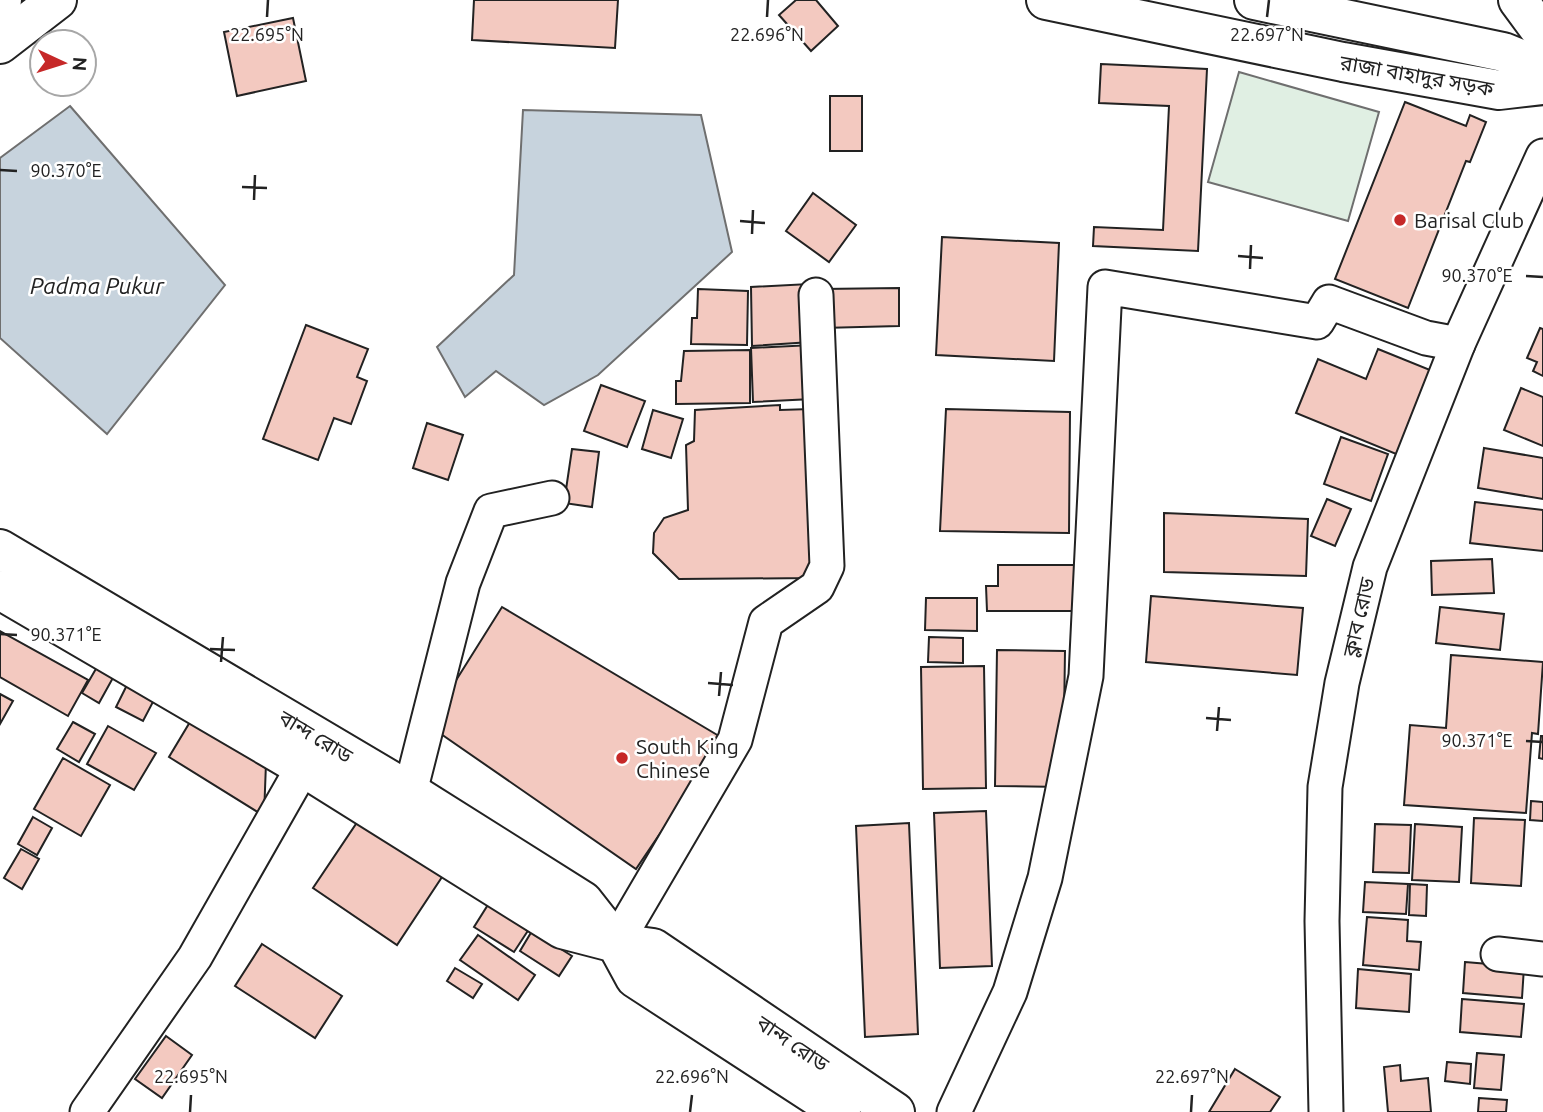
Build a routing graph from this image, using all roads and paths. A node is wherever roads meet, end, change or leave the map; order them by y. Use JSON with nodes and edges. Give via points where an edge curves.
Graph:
{"nodes":[{"id":1,"x":57,"y":0,"type":"edge"},
{"id":2,"x":1046,"y":0,"type":"edge"},
{"id":3,"x":1254,"y":0,"type":"edge"},
{"id":4,"x":1518,"y":0,"type":"edge"},
{"id":5,"x":1543,"y":34,"type":"edge"},
{"id":6,"x":0,"y":44,"type":"edge"},
{"id":7,"x":1543,"y":68,"type":"edge"},
{"id":8,"x":1543,"y":85,"type":"edge"},
{"id":9,"x":1543,"y":156,"type":"edge"},
{"id":10,"x":816,"y":295,"type":"dead end"},
{"id":11,"x":1458,"y":344,"type":"junction"},
{"id":12,"x":552,"y":498,"type":"dead end"},
{"id":13,"x":0,"y":549,"type":"edge"},
{"id":14,"x":0,"y":590,"type":"edge"},
{"id":15,"x":303,"y":766,"type":"junction"},
{"id":16,"x":410,"y":792,"type":"junction"},
{"id":17,"x":616,"y":943,"type":"junction"},
{"id":18,"x":1498,"y":954,"type":"dead end"},
{"id":19,"x":1543,"y":959,"type":"edge"},
{"id":20,"x":88,"y":1112,"type":"edge"},
{"id":21,"x":841,"y":1112,"type":"edge"},
{"id":22,"x":895,"y":1112,"type":"edge"},
{"id":23,"x":954,"y":1112,"type":"edge"},
{"id":24,"x":1326,"y":1112,"type":"edge"}],
"edges":[{"from":1,"to":6,"type":"main road"},
{"from":2,"to":8,"type":"main road","name":"রাজা বাহাদুর সড়ক","via":[[1499,90]]},
{"from":3,"to":7,"type":"main road","name":"রাজা বাহাদুর সড়ক","via":[[1503,52]]},
{"from":4,"to":5,"type":"main road"},
{"from":9,"to":11,"type":"street","name":"ক্লাব রোড"},
{"from":10,"to":17,"type":"street","via":[[827,566],[817,587],[766,621],[736,740]]},
{"from":11,"to":23,"type":"street","via":[[1426,338],[1329,302],[1317,322],[1105,287],[1086,676],[1037,903],[1010,992]]},
{"from":11,"to":24,"type":"street","name":"ক্লাব রোড","via":[[1370,567],[1342,683],[1325,787]]},
{"from":12,"to":16,"type":"street","via":[[491,511],[463,583]]},
{"from":13,"to":16,"type":"main road","name":"বান্দ রোড"},
{"from":14,"to":15,"type":"main road","name":"বান্দ রোড"},
{"from":15,"to":17,"type":"main road","name":"বান্দ রোড","via":[[562,929]]},
{"from":15,"to":20,"type":"street","via":[[195,957]]},
{"from":16,"to":17,"type":"main road","name":"বান্দ রোড","via":[[583,901]]},
{"from":17,"to":21,"type":"main road","name":"বান্দ রোড","via":[[635,978]]},
{"from":17,"to":22,"type":"main road","name":"বান্দ রোড","via":[[653,948]]},
{"from":18,"to":19,"type":"street"}]}
